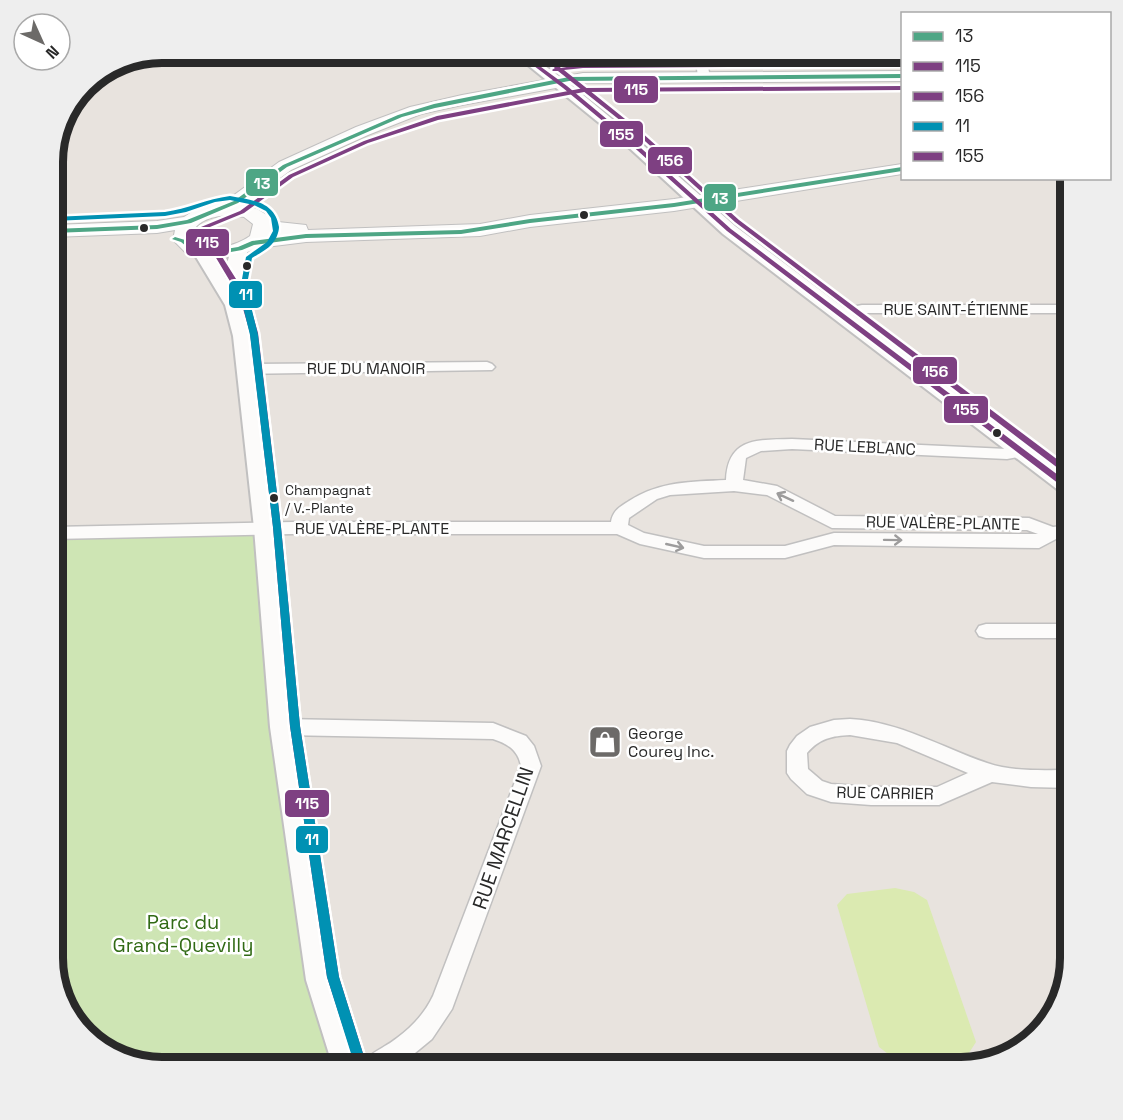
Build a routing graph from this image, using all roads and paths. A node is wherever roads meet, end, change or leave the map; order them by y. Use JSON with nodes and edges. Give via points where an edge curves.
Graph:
{"nodes":[{"id":1,"x":532,"y":63,"type":"edge"},
{"id":2,"x":702,"y":63,"type":"edge"},
{"id":3,"x":704,"y":76,"type":"junction"},
{"id":4,"x":901,"y":76,"type":"edge"},
{"id":5,"x":557,"y":82,"type":"junction"},
{"id":6,"x":901,"y":169,"type":"edge"},
{"id":7,"x":695,"y":201,"type":"junction"},
{"id":8,"x":215,"y":211,"type":"junction"},
{"id":9,"x":530,"y":221,"type":"junction"},
{"id":10,"x":263,"y":222,"type":"junction"},
{"id":11,"x":63,"y":231,"type":"edge"},
{"id":12,"x":186,"y":232,"type":"junction"},
{"id":13,"x":63,"y":241,"type":"edge"},
{"id":14,"x":246,"y":246,"type":"junction"},
{"id":15,"x":202,"y":252,"type":"junction"},
{"id":16,"x":234,"y":304,"type":"junction"},
{"id":17,"x":1060,"y":309,"type":"edge"},
{"id":18,"x":841,"y":313,"type":"junction"},
{"id":19,"x":486,"y":367,"type":"dead end"},
{"id":20,"x":246,"y":369,"type":"junction"},
{"id":21,"x":1023,"y":451,"type":"junction"},
{"id":22,"x":1060,"y":477,"type":"edge"},
{"id":23,"x":734,"y":485,"type":"junction"},
{"id":24,"x":265,"y":528,"type":"junction"},
{"id":25,"x":619,"y":528,"type":"junction"},
{"id":26,"x":833,"y":531,"type":"junction"},
{"id":27,"x":1060,"y":532,"type":"edge"},
{"id":28,"x":63,"y":533,"type":"edge"},
{"id":29,"x":986,"y":631,"type":"dead end"},
{"id":30,"x":1060,"y":631,"type":"edge"},
{"id":31,"x":283,"y":727,"type":"junction"},
{"id":32,"x":990,"y":773,"type":"junction"},
{"id":33,"x":1060,"y":779,"type":"edge"},
{"id":34,"x":346,"y":1057,"type":"edge"},
{"id":35,"x":391,"y":1057,"type":"edge"}],
"edges":[{"from":1,"to":5,"type":"street"},
{"from":2,"to":3,"type":"street"},
{"from":3,"to":4,"type":"main road"},
{"from":3,"to":5,"type":"main road"},
{"from":5,"to":7,"type":"street"},
{"from":5,"to":8,"type":"main road","via":[[416,110],[285,166]]},
{"from":6,"to":7,"type":"main road"},
{"from":7,"to":9,"type":"main road"},
{"from":7,"to":18,"type":"street"},
{"from":8,"to":10,"type":"main road","via":[[248,212]]},
{"from":8,"to":12,"type":"main road"},
{"from":9,"to":10,"type":"main road","via":[[330,229],[282,228]]},
{"from":9,"to":14,"type":"main road","via":[[460,232],[306,236]]},
{"from":10,"to":14,"type":"main road","via":[[260,237]]},
{"from":11,"to":12,"type":"main road","via":[[157,227]]},
{"from":12,"to":13,"type":"main road"},
{"from":12,"to":15,"type":"main road","via":[[193,249]]},
{"from":14,"to":15,"type":"main road"},
{"from":14,"to":16,"type":"street","via":[[234,266]]},
{"from":15,"to":16,"type":"street"},
{"from":16,"to":20,"type":"street","via":[[243,336]]},
{"from":17,"to":18,"type":"street","name":"RUE SAINT-ÉTIENNE","via":[[861,309]]},
{"from":18,"to":21,"type":"street"},
{"from":19,"to":20,"type":"street","name":"RUE DU MANOIR"},
{"from":20,"to":24,"type":"street"},
{"from":21,"to":22,"type":"street"},
{"from":21,"to":23,"type":"street","name":"RUE LEBLANC","via":[[1007,454],[792,444],[758,446],[736,460]]},
{"from":23,"to":25,"type":"street","name":"RUE VALÈRE-PLANTE","via":[[669,489],[651,495],[621,515]]},
{"from":26,"to":23,"type":"street","name":"RUE VALÈRE-PLANTE","one_way":true,"via":[[771,490]]},
{"from":24,"to":25,"type":"street","name":"RUE VALÈRE-PLANTE"},
{"from":24,"to":28,"type":"street","name":"RUE VALÈRE-PLANTE"},
{"from":24,"to":31,"type":"street"},
{"from":25,"to":26,"type":"street","name":"RUE VALÈRE-PLANTE","one_way":true,"via":[[640,538],[704,552],[785,552]]},
{"from":26,"to":27,"type":"street","name":"RUE VALÈRE-PLANTE","via":[[1039,542]]},
{"from":29,"to":30,"type":"street"},
{"from":31,"to":34,"type":"street","via":[[321,980]]},
{"from":31,"to":35,"type":"street","name":"RUE MARCELLIN","via":[[493,731],[511,736],[530,754],[531,766],[451,985],[436,1015]]},
{"from":32,"to":32,"type":"street","name":"RUE CARRIER","via":[[898,735],[866,728],[820,730],[809,735],[797,751],[798,773],[815,788],[831,793],[939,796]]},
{"from":32,"to":33,"type":"street","name":"RUE CARRIER"}]}
